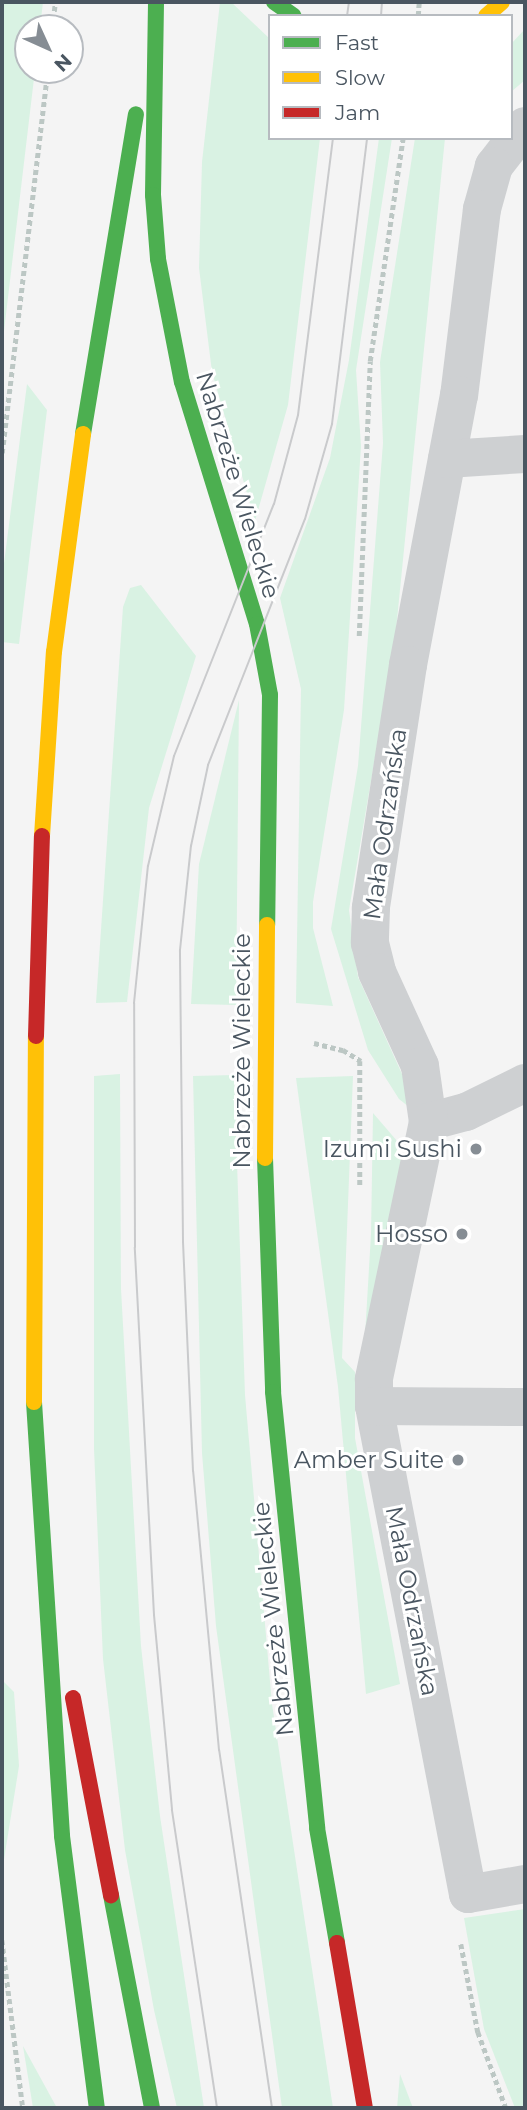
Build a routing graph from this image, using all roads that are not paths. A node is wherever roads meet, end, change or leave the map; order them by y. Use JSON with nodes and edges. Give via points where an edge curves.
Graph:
{"nodes":[{"id":1,"x":156,"y":2,"type":"edge"},
{"id":2,"x":274,"y":2,"type":"edge"},
{"id":3,"x":502,"y":2,"type":"edge"},
{"id":4,"x":292,"y":14,"type":"edge"},
{"id":5,"x":488,"y":14,"type":"edge"},
{"id":6,"x":525,"y":126,"type":"edge"},
{"id":7,"x":525,"y":454,"type":"edge"},
{"id":8,"x":447,"y":459,"type":"junction"},
{"id":9,"x":525,"y":1083,"type":"edge"},
{"id":10,"x":428,"y":1122,"type":"junction"},
{"id":11,"x":374,"y":1406,"type":"junction"},
{"id":12,"x":525,"y":1407,"type":"edge"},
{"id":13,"x":34,"y":1454,"type":"junction"},
{"id":14,"x":525,"y":1884,"type":"edge"},
{"id":15,"x":97,"y":2108,"type":"edge"},
{"id":16,"x":152,"y":2108,"type":"edge"},
{"id":17,"x":365,"y":2108,"type":"edge"}],
"edges":[{"from":1,"to":13,"type":"street","name":"Nabrzeże Wieleckie","via":[[90,382],[45,732],[36,920]]},
{"from":1,"to":17,"type":"street","name":"Nabrzeże Wieleckie","via":[[153,195],[158,258],[182,382],[257,624],[270,695],[264,1135],[272,1380],[317,1828]]},
{"from":2,"to":4,"type":"street"},
{"from":3,"to":5,"type":"street"},
{"from":6,"to":8,"type":"street","name":"Mała Odrzańska","via":[[501,154],[485,191]]},
{"from":7,"to":8,"type":"street"},
{"from":8,"to":10,"type":"street","name":"Mała Odrzańska","via":[[408,665],[371,908],[370,943],[377,972],[420,1066]]},
{"from":9,"to":10,"type":"street","via":[[466,1112]]},
{"from":10,"to":11,"type":"street","name":"Mała Odrzańska","via":[[374,1378]]},
{"from":11,"to":12,"type":"street"},
{"from":11,"to":14,"type":"street","name":"Mała Odrzańska","via":[[468,1894]]},
{"from":13,"to":15,"type":"street","name":"Nabrzeże Wieleckie","via":[[62,1836]]},
{"from":13,"to":16,"type":"street","via":[[100,1853]]}]}
